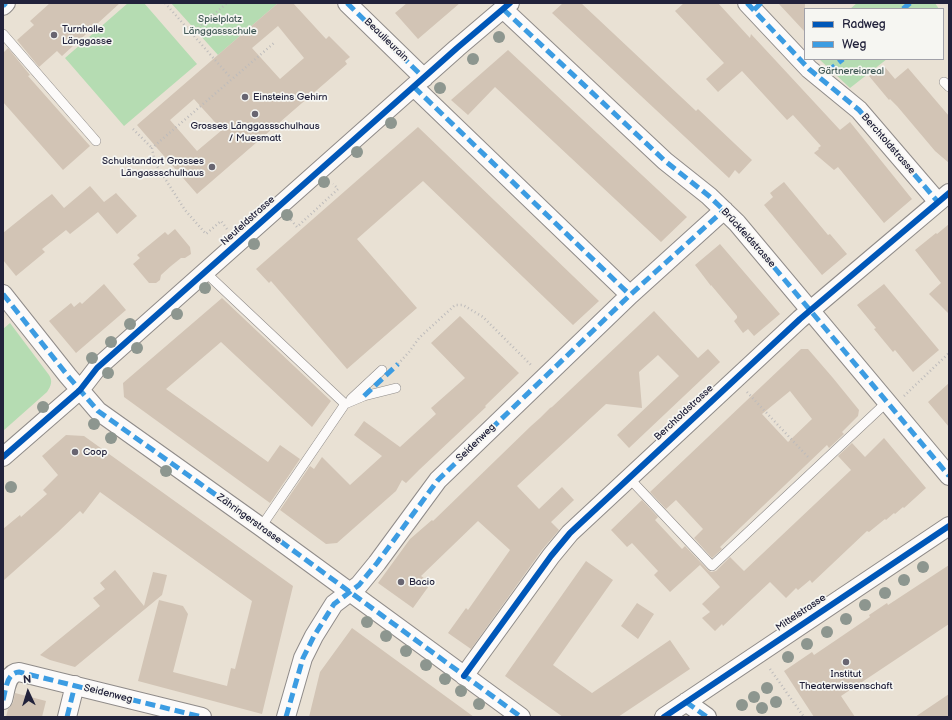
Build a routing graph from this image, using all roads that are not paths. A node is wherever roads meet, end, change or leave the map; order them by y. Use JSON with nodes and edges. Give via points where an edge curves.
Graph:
{"nodes":[{"id":1,"x":6,"y":3,"type":"edge"},
{"id":2,"x":347,"y":3,"type":"edge"},
{"id":3,"x":754,"y":5,"type":"edge"},
{"id":4,"x":3,"y":6,"type":"edge"},
{"id":5,"x":507,"y":6,"type":"edge"},
{"id":6,"x":3,"y":34,"type":"edge"},
{"id":7,"x":419,"y":82,"type":"junction"},
{"id":8,"x":96,"y":141,"type":"dead end"},
{"id":9,"x":943,"y":197,"type":"edge"},
{"id":10,"x":724,"y":210,"type":"junction"},
{"id":11,"x":205,"y":272,"type":"junction"},
{"id":12,"x":3,"y":294,"type":"edge"},
{"id":13,"x":630,"y":296,"type":"junction"},
{"id":14,"x":810,"y":310,"type":"junction"},
{"id":15,"x":382,"y":370,"type":"dead end"},
{"id":16,"x":396,"y":388,"type":"dead end"},
{"id":17,"x":80,"y":390,"type":"junction"},
{"id":18,"x":894,"y":400,"type":"junction"},
{"id":19,"x":345,"y":404,"type":"junction"},
{"id":20,"x":3,"y":457,"type":"edge"},
{"id":21,"x":949,"y":476,"type":"edge"},
{"id":22,"x":629,"y":478,"type":"junction"},
{"id":23,"x":949,"y":526,"type":"edge"},
{"id":24,"x":261,"y":528,"type":"junction"},
{"id":25,"x":350,"y":593,"type":"junction"},
{"id":26,"x":464,"y":676,"type":"junction"},
{"id":27,"x":75,"y":685,"type":"junction"},
{"id":28,"x":3,"y":700,"type":"edge"},
{"id":29,"x":686,"y":702,"type":"junction"},
{"id":30,"x":67,"y":717,"type":"edge"},
{"id":31,"x":202,"y":717,"type":"edge"},
{"id":32,"x":286,"y":717,"type":"edge"},
{"id":33,"x":521,"y":717,"type":"edge"},
{"id":34,"x":664,"y":717,"type":"edge"},
{"id":35,"x":707,"y":717,"type":"edge"}],
"edges":[{"from":1,"to":4,"type":"street"},
{"from":2,"to":7,"type":"street","name":"Beaulieurain"},
{"from":3,"to":9,"type":"street","name":"Berchtoldstrasse","via":[[809,69],[865,116]]},
{"from":5,"to":7,"type":"street","name":"Neufeldstrasse"},
{"from":5,"to":10,"type":"street","name":"Brückfeldstrasse","via":[[665,161]]},
{"from":6,"to":8,"type":"lane"},
{"from":7,"to":11,"type":"street","name":"Neufeldstrasse"},
{"from":7,"to":13,"type":"street","name":"Beaulieurain"},
{"from":9,"to":14,"type":"street","name":"Berchtoldstrasse"},
{"from":10,"to":13,"type":"street","name":"Seidenweg"},
{"from":10,"to":14,"type":"street","name":"Brückfeldstrasse"},
{"from":11,"to":17,"type":"street","name":"Neufeldstrasse","via":[[97,368]]},
{"from":11,"to":19,"type":"lane"},
{"from":12,"to":17,"type":"street","name":"Zähringerstrasse"},
{"from":13,"to":25,"type":"street","name":"Seidenweg","via":[[438,480],[377,563]]},
{"from":14,"to":18,"type":"street","name":"Brückfeldstrasse"},
{"from":14,"to":22,"type":"street","name":"Berchtoldstrasse"},
{"from":15,"to":19,"type":"lane"},
{"from":16,"to":19,"type":"lane"},
{"from":17,"to":20,"type":"street","name":"Neufeldstrasse"},
{"from":17,"to":24,"type":"street","name":"Zähringerstrasse","via":[[98,411]]},
{"from":18,"to":21,"type":"street","name":"Brückfeldstrasse"},
{"from":18,"to":22,"type":"lane","via":[[817,467],[712,566]]},
{"from":19,"to":24,"type":"lane"},
{"from":22,"to":26,"type":"street","name":"Berchtoldstrasse","via":[[566,537]]},
{"from":23,"to":29,"type":"street","name":"Mittelstrasse"},
{"from":24,"to":25,"type":"street","name":"Zähringerstrasse"},
{"from":25,"to":26,"type":"street","name":"Zähringerstrasse"},
{"from":25,"to":32,"type":"street","name":"Seidenweg","via":[[334,604],[308,648]]},
{"from":26,"to":33,"type":"street","name":"Zähringerstrasse"},
{"from":27,"to":28,"type":"street","name":"Seidenweg","via":[[14,672],[10,676]]},
{"from":27,"to":30,"type":"street"},
{"from":27,"to":31,"type":"street","name":"Seidenweg"},
{"from":29,"to":34,"type":"street","name":"Mittelstrasse"},
{"from":29,"to":35,"type":"street"}]}
